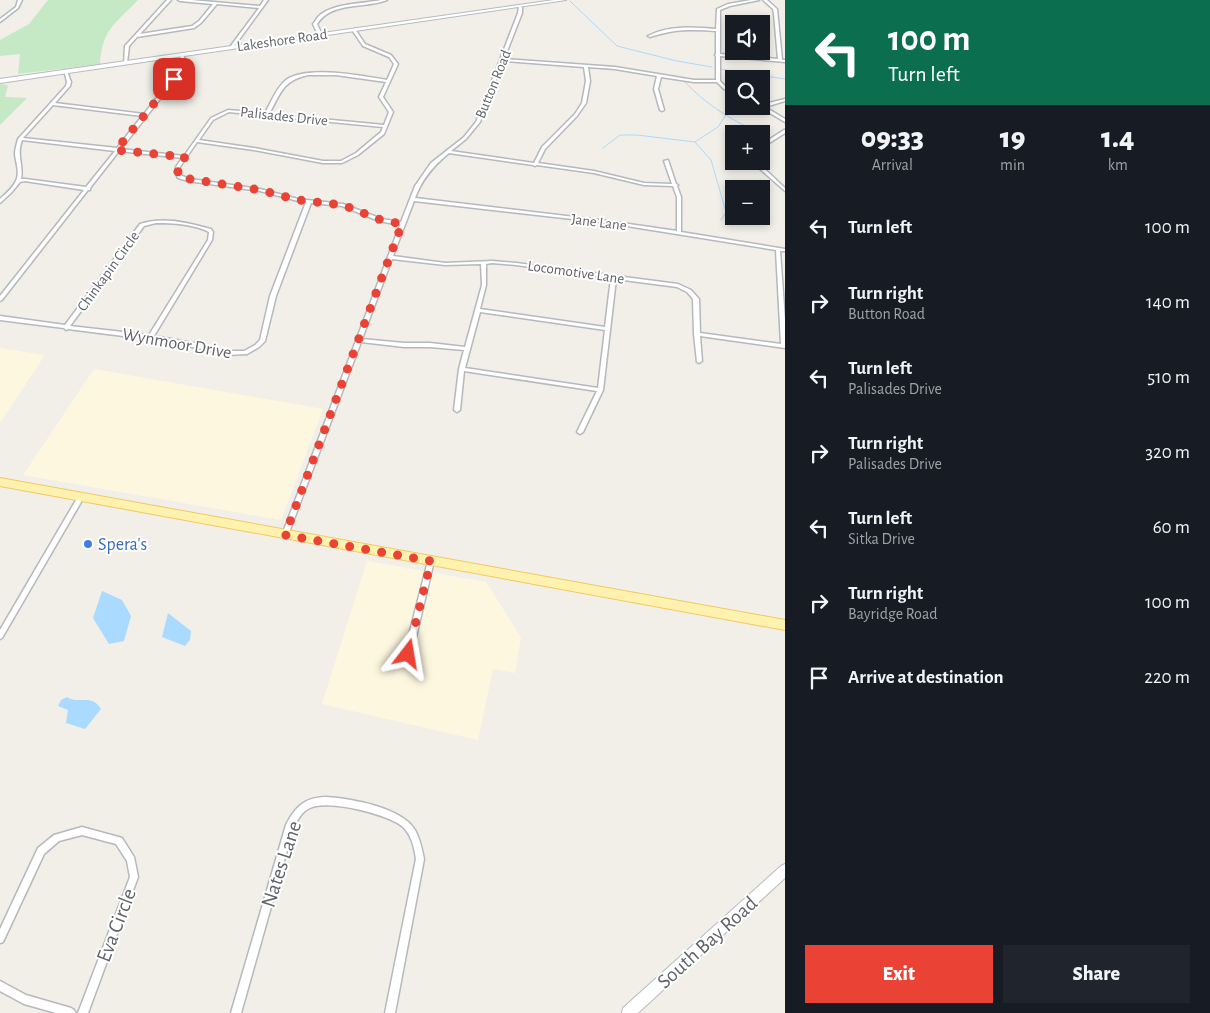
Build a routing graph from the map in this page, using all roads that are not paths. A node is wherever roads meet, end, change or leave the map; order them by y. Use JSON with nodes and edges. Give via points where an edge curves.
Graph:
{"nodes":[{"id":1,"x":20,"y":0,"type":"edge"},
{"id":2,"x":169,"y":0,"type":"edge"},
{"id":3,"x":180,"y":0,"type":"edge"},
{"id":4,"x":266,"y":0,"type":"edge"},
{"id":5,"x":385,"y":0,"type":"edge"},
{"id":6,"x":564,"y":0,"type":"edge"},
{"id":7,"x":751,"y":0,"type":"edge"},
{"id":8,"x":757,"y":0,"type":"edge"},
{"id":9,"x":765,"y":0,"type":"edge"},
{"id":10,"x":216,"y":3,"type":"junction"},
{"id":11,"x":520,"y":6,"type":"junction"},
{"id":12,"x":260,"y":7,"type":"junction"},
{"id":13,"x":0,"y":21,"type":"edge"},
{"id":14,"x":354,"y":30,"type":"junction"},
{"id":15,"x":717,"y":30,"type":"junction"},
{"id":16,"x":320,"y":35,"type":"junction"},
{"id":17,"x":136,"y":36,"type":"junction"},
{"id":18,"x":650,"y":36,"type":"dead end"},
{"id":19,"x":232,"y":48,"type":"junction"},
{"id":20,"x":182,"y":54,"type":"junction"},
{"id":21,"x":717,"y":55,"type":"junction"},
{"id":22,"x":503,"y":60,"type":"junction"},
{"id":23,"x":783,"y":61,"type":"edge"},
{"id":24,"x":125,"y":63,"type":"junction"},
{"id":25,"x":586,"y":67,"type":"junction"},
{"id":26,"x":65,"y":71,"type":"junction"},
{"id":27,"x":659,"y":75,"type":"junction"},
{"id":28,"x":0,"y":81,"type":"edge"},
{"id":29,"x":387,"y":81,"type":"junction"},
{"id":30,"x":718,"y":81,"type":"junction"},
{"id":31,"x":725,"y":88,"type":"edge"},
{"id":32,"x":785,"y":100,"type":"edge"},
{"id":33,"x":52,"y":104,"type":"junction"},
{"id":34,"x":770,"y":104,"type":"edge"},
{"id":35,"x":662,"y":110,"type":"dead end"},
{"id":36,"x":770,"y":112,"type":"edge"},
{"id":37,"x":267,"y":114,"type":"junction"},
{"id":38,"x":145,"y":115,"type":"junction"},
{"id":39,"x":785,"y":121,"type":"edge"},
{"id":40,"x":386,"y":126,"type":"junction"},
{"id":41,"x":785,"y":131,"type":"edge"},
{"id":42,"x":20,"y":139,"type":"junction"},
{"id":43,"x":196,"y":141,"type":"junction"},
{"id":44,"x":770,"y":141,"type":"edge"},
{"id":45,"x":116,"y":150,"type":"junction"},
{"id":46,"x":448,"y":152,"type":"junction"},
{"id":47,"x":185,"y":157,"type":"junction"},
{"id":48,"x":666,"y":161,"type":"dead end"},
{"id":49,"x":535,"y":165,"type":"junction"},
{"id":50,"x":763,"y":170,"type":"edge"},
{"id":51,"x":18,"y":181,"type":"junction"},
{"id":52,"x":676,"y":185,"type":"junction"},
{"id":53,"x":88,"y":189,"type":"junction"},
{"id":54,"x":785,"y":190,"type":"edge"},
{"id":55,"x":412,"y":199,"type":"junction"},
{"id":56,"x":308,"y":201,"type":"junction"},
{"id":57,"x":0,"y":202,"type":"edge"},
{"id":58,"x":402,"y":224,"type":"junction"},
{"id":59,"x":679,"y":232,"type":"junction"},
{"id":60,"x":778,"y":249,"type":"junction"},
{"id":61,"x":785,"y":250,"type":"edge"},
{"id":62,"x":390,"y":257,"type":"junction"},
{"id":63,"x":483,"y":262,"type":"junction"},
{"id":64,"x":614,"y":277,"type":"junction"},
{"id":65,"x":0,"y":298,"type":"edge"},
{"id":66,"x":478,"y":310,"type":"junction"},
{"id":67,"x":0,"y":318,"type":"edge"},
{"id":68,"x":66,"y":328,"type":"junction"},
{"id":69,"x":608,"y":329,"type":"junction"},
{"id":70,"x":697,"y":334,"type":"junction"},
{"id":71,"x":151,"y":337,"type":"junction"},
{"id":72,"x":359,"y":340,"type":"junction"},
{"id":73,"x":785,"y":346,"type":"edge"},
{"id":74,"x":467,"y":349,"type":"junction"},
{"id":75,"x":699,"y":361,"type":"dead end"},
{"id":76,"x":462,"y":369,"type":"junction"},
{"id":77,"x":600,"y":390,"type":"junction"},
{"id":78,"x":456,"y":410,"type":"dead end"},
{"id":79,"x":580,"y":432,"type":"dead end"},
{"id":80,"x":0,"y":482,"type":"edge"},
{"id":81,"x":81,"y":497,"type":"junction"},
{"id":82,"x":285,"y":535,"type":"junction"},
{"id":83,"x":431,"y":561,"type":"junction"},
{"id":84,"x":785,"y":625,"type":"edge"},
{"id":85,"x":0,"y":636,"type":"edge"},
{"id":86,"x":408,"y":654,"type":"dead end"},
{"id":87,"x":785,"y":870,"type":"edge"},
{"id":88,"x":0,"y":939,"type":"edge"},
{"id":89,"x":0,"y":986,"type":"edge"},
{"id":90,"x":72,"y":1013,"type":"edge"},
{"id":91,"x":83,"y":1013,"type":"edge"},
{"id":92,"x":236,"y":1013,"type":"edge"},
{"id":93,"x":390,"y":1013,"type":"edge"},
{"id":94,"x":628,"y":1013,"type":"edge"}],
"edges":[{"from":1,"to":13,"type":"street"},
{"from":2,"to":17,"type":"street"},
{"from":3,"to":10,"type":"street"},
{"from":4,"to":12,"type":"street"},
{"from":5,"to":16,"type":"street","via":[[322,14],[315,24]]},
{"from":6,"to":11,"type":"street","name":"Lakeshore Road"},
{"from":7,"to":8,"type":"street"},
{"from":7,"to":15,"type":"street","via":[[719,8]]},
{"from":9,"to":23,"type":"street","via":[[775,9]]},
{"from":10,"to":12,"type":"street"},
{"from":10,"to":17,"type":"street","via":[[192,27]]},
{"from":11,"to":14,"type":"street","name":"Lakeshore Road"},
{"from":11,"to":22,"type":"street","name":"Button Road"},
{"from":12,"to":19,"type":"street"},
{"from":14,"to":16,"type":"street","name":"Lakeshore Road"},
{"from":14,"to":29,"type":"street","via":[[364,45],[394,59],[396,64]]},
{"from":15,"to":18,"type":"street","via":[[687,28]]},
{"from":15,"to":21,"type":"street"},
{"from":16,"to":19,"type":"street","name":"Lakeshore Road"},
{"from":17,"to":24,"type":"street","via":[[125,50]]},
{"from":19,"to":20,"type":"street","name":"Lakeshore Road"},
{"from":20,"to":24,"type":"street","name":"Lakeshore Road"},
{"from":20,"to":38,"type":"street","via":[[183,67]]},
{"from":21,"to":23,"type":"street"},
{"from":21,"to":30,"type":"street"},
{"from":22,"to":25,"type":"street"},
{"from":22,"to":46,"type":"street","name":"Button Road","via":[[478,122]]},
{"from":24,"to":26,"type":"street","name":"Lakeshore Road"},
{"from":25,"to":27,"type":"street"},
{"from":25,"to":49,"type":"street","via":[[588,81],[584,103],[543,148]]},
{"from":26,"to":28,"type":"street","name":"Lakeshore Road"},
{"from":26,"to":33,"type":"street","via":[[68,86]]},
{"from":27,"to":30,"type":"street"},
{"from":27,"to":35,"type":"street","via":[[656,89]]},
{"from":29,"to":37,"type":"street","via":[[330,73],[294,78],[285,84]]},
{"from":29,"to":40,"type":"street","via":[[380,97],[391,112]]},
{"from":30,"to":31,"type":"street"},
{"from":32,"to":34,"type":"street"},
{"from":33,"to":38,"type":"street"},
{"from":33,"to":42,"type":"street"},
{"from":36,"to":39,"type":"street"},
{"from":37,"to":40,"type":"street","name":"Palisades Drive"},
{"from":37,"to":43,"type":"street","name":"Palisades Drive","via":[[236,110],[220,113]]},
{"from":38,"to":45,"type":"street"},
{"from":40,"to":43,"type":"street","via":[[376,139],[342,162],[322,162]]},
{"from":41,"to":44,"type":"street"},
{"from":42,"to":45,"type":"street"},
{"from":42,"to":51,"type":"street","via":[[16,148]]},
{"from":43,"to":47,"type":"street","name":"Palisades Drive"},
{"from":45,"to":47,"type":"street"},
{"from":45,"to":53,"type":"street"},
{"from":46,"to":49,"type":"street"},
{"from":46,"to":55,"type":"street","name":"Button Road","via":[[426,171]]},
{"from":47,"to":56,"type":"street","name":"Palisades Drive","via":[[177,169],[183,178]]},
{"from":48,"to":52,"type":"street"},
{"from":49,"to":52,"type":"street","via":[[594,172],[644,184]]},
{"from":50,"to":54,"type":"street"},
{"from":51,"to":53,"type":"street"},
{"from":51,"to":57,"type":"street"},
{"from":52,"to":59,"type":"street","via":[[680,205]]},
{"from":53,"to":65,"type":"street"},
{"from":55,"to":58,"type":"street","name":"Button Road"},
{"from":55,"to":59,"type":"street","name":"Jane Lane"},
{"from":56,"to":58,"type":"street","name":"Palisades Drive","via":[[343,205],[381,220]]},
{"from":56,"to":71,"type":"street","name":"Wynmoor Drive","via":[[258,346],[245,353],[227,353]]},
{"from":58,"to":62,"type":"street","name":"Button Road"},
{"from":59,"to":60,"type":"street","name":"Jane Lane"},
{"from":60,"to":61,"type":"street","name":"Jane Lane"},
{"from":60,"to":73,"type":"street"},
{"from":62,"to":63,"type":"street","name":"Locomotive Lane","via":[[445,264]]},
{"from":62,"to":72,"type":"street","name":"Button Road"},
{"from":63,"to":64,"type":"street","name":"Locomotive Lane"},
{"from":63,"to":66,"type":"street","via":[[484,285]]},
{"from":64,"to":69,"type":"street"},
{"from":64,"to":70,"type":"street","name":"Locomotive Lane","via":[[678,286],[689,291],[696,299]]},
{"from":66,"to":69,"type":"street"},
{"from":66,"to":74,"type":"street"},
{"from":67,"to":68,"type":"street","name":"Wynmoor Drive"},
{"from":68,"to":71,"type":"street","name":"Wynmoor Drive"},
{"from":68,"to":71,"type":"street","name":"Chinkapin Circle","via":[[142,225],[156,221],[209,230],[212,232],[210,240]]},
{"from":69,"to":77,"type":"street"},
{"from":70,"to":73,"type":"street"},
{"from":70,"to":75,"type":"street","name":"Locomotive Lane"},
{"from":72,"to":74,"type":"street"},
{"from":72,"to":82,"type":"street","name":"Button Road"},
{"from":74,"to":76,"type":"street"},
{"from":76,"to":77,"type":"street"},
{"from":76,"to":78,"type":"street"},
{"from":77,"to":79,"type":"street"},
{"from":80,"to":81,"type":"main road"},
{"from":81,"to":82,"type":"main road"},
{"from":81,"to":85,"type":"street"},
{"from":82,"to":83,"type":"main road"},
{"from":83,"to":84,"type":"main road"},
{"from":83,"to":86,"type":"street"},
{"from":87,"to":94,"type":"street","name":"South Bay Road"},
{"from":88,"to":91,"type":"street","name":"Eva Circle","via":[[41,851],[57,838],[82,831],[119,840],[132,860],[134,877]]},
{"from":89,"to":90,"type":"street","via":[[24,999]]},
{"from":92,"to":93,"type":"street","name":"Nates Lane","via":[[289,828],[296,813],[311,803],[329,800],[393,814],[408,827],[418,842],[420,859]]}]}
